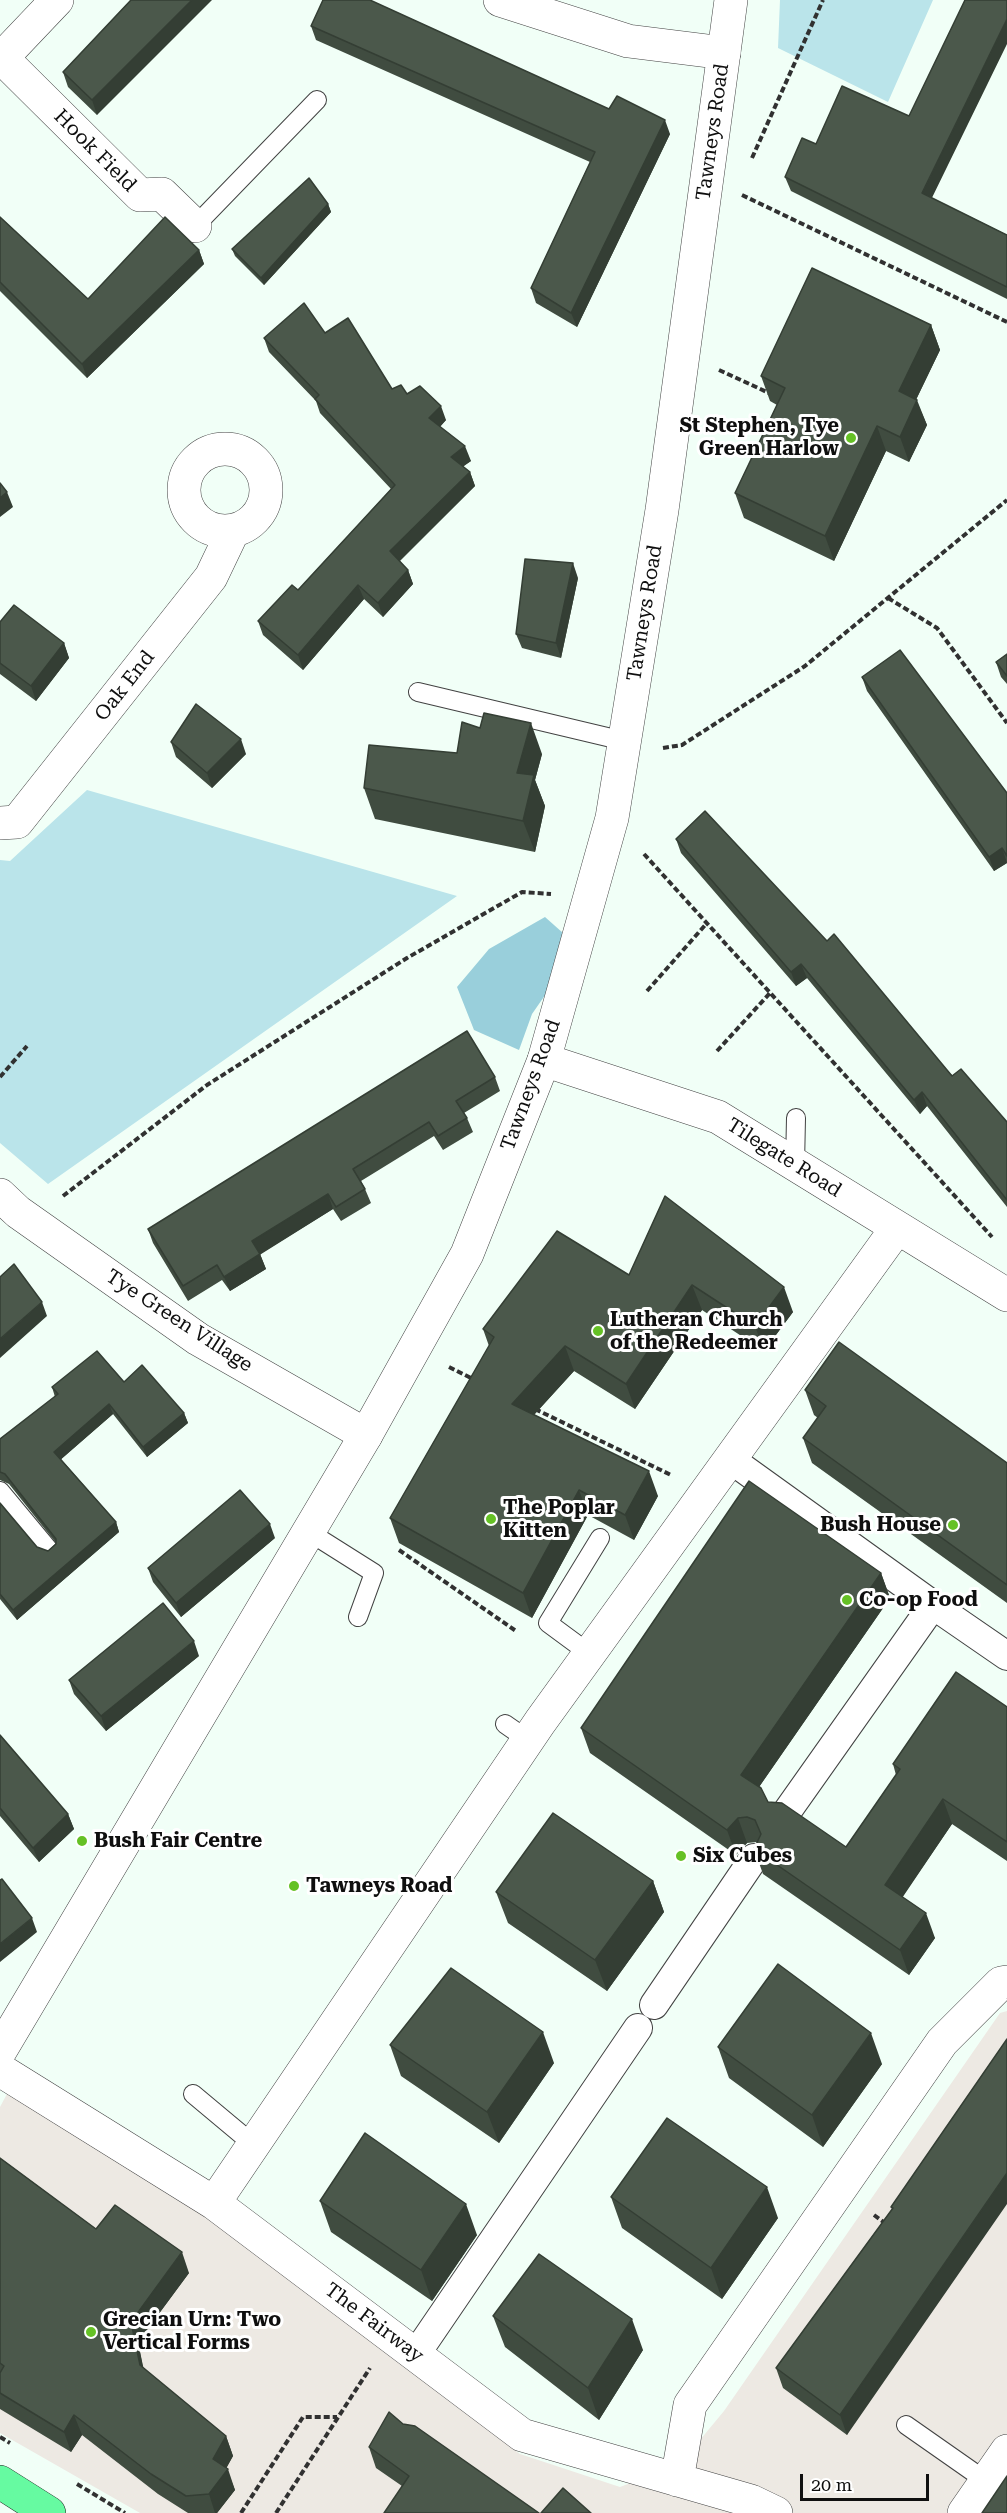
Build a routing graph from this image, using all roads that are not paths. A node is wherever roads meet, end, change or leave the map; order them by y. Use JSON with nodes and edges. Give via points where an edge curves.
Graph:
{"nodes":[{"id":1,"x":57,"y":0,"type":"edge"},
{"id":2,"x":500,"y":0,"type":"edge"},
{"id":3,"x":731,"y":0,"type":"edge"},
{"id":4,"x":724,"y":53,"type":"junction"},
{"id":5,"x":1,"y":59,"type":"edge"},
{"id":6,"x":317,"y":100,"type":"dead end"},
{"id":7,"x":195,"y":226,"type":"joint"},
{"id":8,"x":233,"y":531,"type":"dead end"},
{"id":9,"x":418,"y":692,"type":"dead end"},
{"id":10,"x":624,"y":741,"type":"junction"},
{"id":11,"x":0,"y":823,"type":"edge"},
{"id":12,"x":544,"y":1060,"type":"junction"},
{"id":13,"x":795,"y":1118,"type":"dead end"},
{"id":14,"x":795,"y":1165,"type":"junction"},
{"id":15,"x":12,"y":1213,"type":"edge"},
{"id":16,"x":897,"y":1228,"type":"junction"},
{"id":17,"x":1007,"y":1295,"type":"edge"},
{"id":18,"x":366,"y":1435,"type":"junction"},
{"id":19,"x":730,"y":1460,"type":"junction"},
{"id":20,"x":0,"y":1491,"type":"edge"},
{"id":21,"x":309,"y":1532,"type":"junction"},
{"id":22,"x":600,"y":1538,"type":"edge"},
{"id":23,"x":49,"y":1550,"type":"edge"},
{"id":24,"x":933,"y":1605,"type":"junction"},
{"id":25,"x":358,"y":1617,"type":"dead end"},
{"id":26,"x":590,"y":1654,"type":"junction"},
{"id":27,"x":1007,"y":1656,"type":"edge"},
{"id":28,"x":786,"y":1813,"type":"edge"},
{"id":29,"x":754,"y":1858,"type":"edge"},
{"id":30,"x":1007,"y":1982,"type":"edge"},
{"id":31,"x":654,"y":2005,"type":"dead end"},
{"id":32,"x":638,"y":2028,"type":"dead end"},
{"id":33,"x":0,"y":2051,"type":"edge"},
{"id":34,"x":0,"y":2070,"type":"edge"},
{"id":35,"x":193,"y":2094,"type":"dead end"},
{"id":36,"x":254,"y":2145,"type":"junction"},
{"id":37,"x":214,"y":2203,"type":"junction"},
{"id":38,"x":403,"y":2345,"type":"junction"},
{"id":39,"x":906,"y":2426,"type":"dead end"},
{"id":40,"x":1007,"y":2451,"type":"edge"},
{"id":41,"x":677,"y":2480,"type":"junction"},
{"id":42,"x":986,"y":2481,"type":"junction"},
{"id":43,"x":0,"y":2482,"type":"edge"},
{"id":44,"x":49,"y":2513,"type":"edge"},
{"id":45,"x":776,"y":2513,"type":"edge"},
{"id":46,"x":964,"y":2513,"type":"edge"}],
"edges":[{"from":1,"to":5,"type":"street","name":"Hook Field"},
{"from":2,"to":4,"type":"street","via":[[628,41]]},
{"from":3,"to":4,"type":"street","name":"Tawneys Road"},
{"from":4,"to":10,"type":"street","name":"Tawneys Road","via":[[662,510]]},
{"from":5,"to":7,"type":"street","name":"Hook Field","via":[[140,195],[162,194]]},
{"from":6,"to":7,"type":"lane"},
{"from":8,"to":11,"type":"street","name":"Oak End","via":[[212,577],[17,822]]},
{"from":9,"to":10,"type":"lane"},
{"from":10,"to":12,"type":"street","name":"Tawneys Road","via":[[612,818]]},
{"from":12,"to":14,"type":"street","name":"Tilegate Road","via":[[718,1117]]},
{"from":12,"to":18,"type":"street","name":"Tawneys Road","via":[[467,1254]]},
{"from":13,"to":14,"type":"lane"},
{"from":14,"to":16,"type":"street","name":"Tilegate Road"},
{"from":15,"to":18,"type":"street","name":"Tye Green Village","via":[[198,1339]]},
{"from":16,"to":17,"type":"street","name":"Tilegate Road"},
{"from":16,"to":19,"type":"street"},
{"from":18,"to":21,"type":"street","name":"Tawneys Road"},
{"from":19,"to":24,"type":"street"},
{"from":19,"to":26,"type":"street"},
{"from":20,"to":23,"type":"lane"},
{"from":21,"to":25,"type":"lane","via":[[374,1573]]},
{"from":21,"to":33,"type":"street","name":"Tawneys Road"},
{"from":22,"to":26,"type":"lane","via":[[548,1623]]},
{"from":24,"to":27,"type":"street"},
{"from":24,"to":28,"type":"street"},
{"from":26,"to":36,"type":"street","via":[[517,1732]]},
{"from":29,"to":31,"type":"street"},
{"from":30,"to":41,"type":"street","via":[[1001,1983],[942,2042],[690,2405]]},
{"from":32,"to":38,"type":"street"},
{"from":34,"to":37,"type":"street","name":"The Fairway"},
{"from":35,"to":36,"type":"lane"},
{"from":36,"to":37,"type":"street"},
{"from":37,"to":38,"type":"street","name":"The Fairway"},
{"from":38,"to":41,"type":"street","name":"The Fairway","via":[[522,2435]]},
{"from":39,"to":42,"type":"lane"},
{"from":40,"to":42,"type":"street"},
{"from":41,"to":45,"type":"street","name":"The Fairway","via":[[751,2501]]},
{"from":42,"to":46,"type":"street"},
{"from":43,"to":44,"type":"main road"}]}
